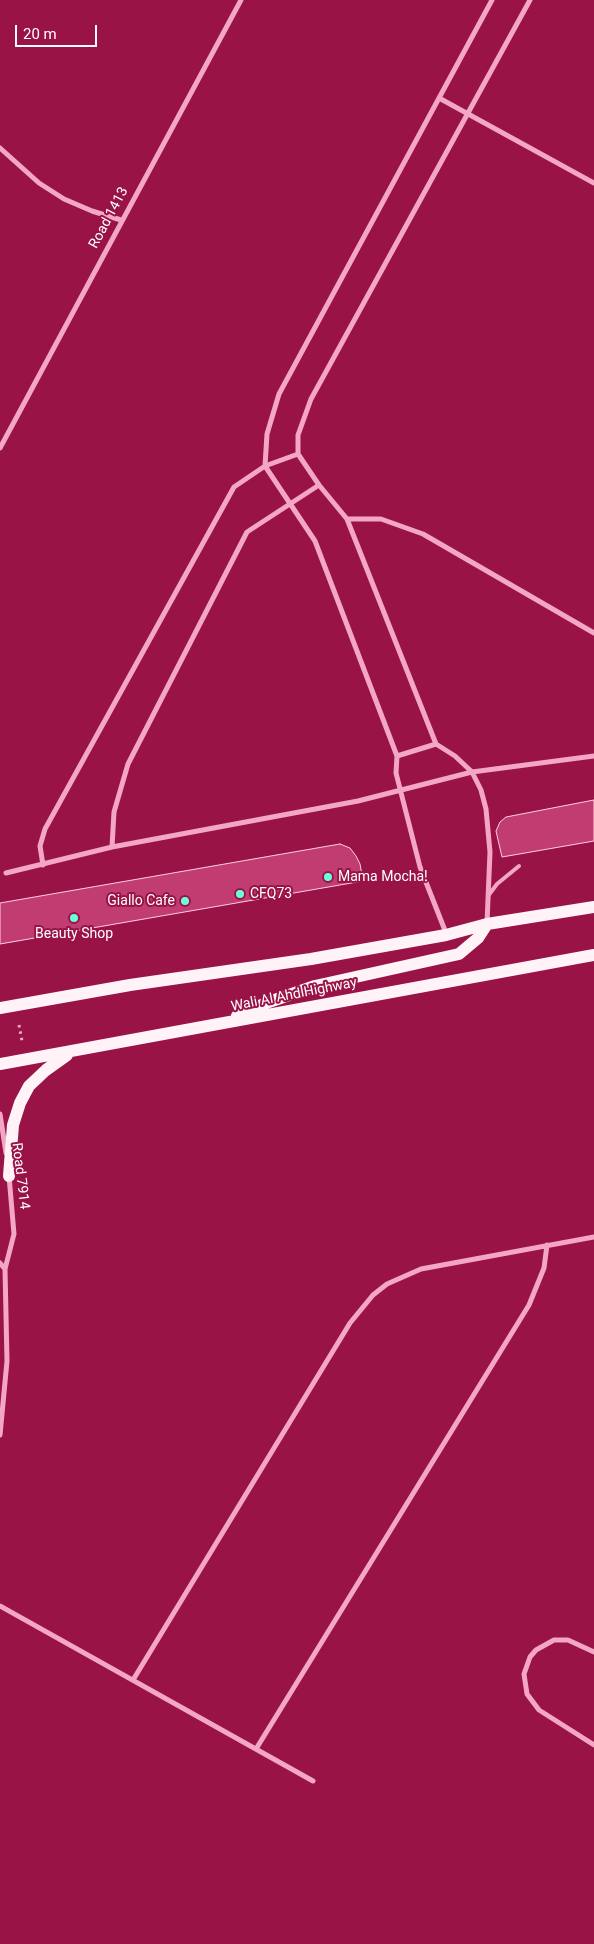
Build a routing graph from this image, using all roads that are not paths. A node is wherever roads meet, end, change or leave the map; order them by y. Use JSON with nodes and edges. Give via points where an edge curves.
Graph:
{"nodes":[{"id":1,"x":241,"y":0,"type":"edge"},
{"id":2,"x":492,"y":0,"type":"edge"},
{"id":3,"x":530,"y":0,"type":"edge"},
{"id":4,"x":439,"y":98,"type":"junction"},
{"id":5,"x":468,"y":114,"type":"junction"},
{"id":6,"x":0,"y":148,"type":"edge"},
{"id":7,"x":594,"y":182,"type":"edge"},
{"id":8,"x":121,"y":220,"type":"junction"},
{"id":9,"x":0,"y":448,"type":"edge"},
{"id":10,"x":298,"y":454,"type":"junction"},
{"id":11,"x":266,"y":466,"type":"junction"},
{"id":12,"x":319,"y":485,"type":"junction"},
{"id":13,"x":291,"y":505,"type":"junction"},
{"id":14,"x":347,"y":519,"type":"junction"},
{"id":15,"x":594,"y":633,"type":"edge"},
{"id":16,"x":436,"y":744,"type":"junction"},
{"id":17,"x":397,"y":756,"type":"junction"},
{"id":18,"x":594,"y":756,"type":"edge"},
{"id":19,"x":472,"y":772,"type":"junction"},
{"id":20,"x":399,"y":790,"type":"junction"},
{"id":21,"x":112,"y":847,"type":"junction"},
{"id":22,"x":43,"y":865,"type":"junction"},
{"id":23,"x":519,"y":866,"type":"dead end"},
{"id":24,"x":6,"y":873,"type":"dead end"},
{"id":25,"x":488,"y":896,"type":"junction"},
{"id":26,"x":594,"y":907,"type":"edge"},
{"id":27,"x":487,"y":924,"type":"junction"},
{"id":28,"x":446,"y":935,"type":"junction"},
{"id":29,"x":594,"y":955,"type":"edge"},
{"id":30,"x":0,"y":1008,"type":"edge"},
{"id":31,"x":218,"y":1024,"type":"junction"},
{"id":32,"x":71,"y":1052,"type":"junction"},
{"id":33,"x":0,"y":1064,"type":"edge"},
{"id":34,"x":0,"y":1114,"type":"edge"},
{"id":35,"x":9,"y":1176,"type":"junction"},
{"id":36,"x":594,"y":1237,"type":"edge"},
{"id":37,"x":547,"y":1245,"type":"junction"},
{"id":38,"x":0,"y":1263,"type":"edge"},
{"id":39,"x":5,"y":1269,"type":"junction"},
{"id":40,"x":0,"y":1434,"type":"edge"},
{"id":41,"x":0,"y":1606,"type":"edge"},
{"id":42,"x":594,"y":1652,"type":"edge"},
{"id":43,"x":133,"y":1680,"type":"junction"},
{"id":44,"x":594,"y":1745,"type":"edge"},
{"id":45,"x":256,"y":1749,"type":"junction"},
{"id":46,"x":313,"y":1781,"type":"dead end"}],
"edges":[{"from":1,"to":8,"type":"street","name":"Road 1413"},
{"from":2,"to":4,"type":"street"},
{"from":3,"to":5,"type":"street"},
{"from":4,"to":5,"type":"street"},
{"from":4,"to":11,"type":"street","via":[[279,394],[267,434]]},
{"from":5,"to":7,"type":"street"},
{"from":5,"to":10,"type":"street","via":[[311,399],[298,435]]},
{"from":6,"to":8,"type":"street","via":[[64,199],[92,212]]},
{"from":8,"to":9,"type":"street","name":"Road 1413"},
{"from":10,"to":11,"type":"street"},
{"from":10,"to":12,"type":"street"},
{"from":11,"to":13,"type":"street"},
{"from":11,"to":22,"type":"street","via":[[234,487],[45,829],[40,846]]},
{"from":12,"to":13,"type":"street"},
{"from":12,"to":14,"type":"street"},
{"from":13,"to":17,"type":"street","via":[[315,541]]},
{"from":13,"to":21,"type":"street","via":[[247,532],[128,764],[114,812]]},
{"from":14,"to":15,"type":"street","via":[[381,519],[422,534]]},
{"from":14,"to":16,"type":"street"},
{"from":16,"to":17,"type":"street"},
{"from":16,"to":19,"type":"street"},
{"from":17,"to":20,"type":"street"},
{"from":18,"to":19,"type":"street"},
{"from":19,"to":20,"type":"street"},
{"from":19,"to":25,"type":"street","via":[[486,809],[490,852]]},
{"from":20,"to":21,"type":"street","via":[[358,801]]},
{"from":20,"to":28,"type":"street","via":[[420,867]]},
{"from":21,"to":22,"type":"street"},
{"from":22,"to":24,"type":"street"},
{"from":23,"to":25,"type":"lane"},
{"from":25,"to":27,"type":"street"},
{"from":26,"to":27,"type":"main road"},
{"from":27,"to":28,"type":"main road"},
{"from":27,"to":31,"type":"main road","via":[[478,938],[459,954],[315,986]]},
{"from":28,"to":30,"type":"main road"},
{"from":29,"to":31,"type":"main road","name":"Wali Al Ahd Highway"},
{"from":31,"to":32,"type":"main road","name":"Wali Al Ahd Highway"},
{"from":32,"to":33,"type":"main road","name":"Wali Al Ahd Highway"},
{"from":32,"to":35,"type":"main road","via":[[35,1081],[20,1103],[13,1126]]},
{"from":34,"to":35,"type":"street","name":"Road 7914"},
{"from":35,"to":39,"type":"street","name":"Road 7914","via":[[14,1234]]},
{"from":36,"to":37,"type":"street"},
{"from":37,"to":43,"type":"street","via":[[421,1269],[388,1284],[360,1308]]},
{"from":37,"to":45,"type":"street","via":[[544,1268],[526,1311]]},
{"from":38,"to":39,"type":"street"},
{"from":39,"to":40,"type":"street","name":"Road 7914","via":[[7,1361]]},
{"from":41,"to":43,"type":"street"},
{"from":42,"to":44,"type":"street","via":[[568,1640],[554,1640],[536,1650],[524,1674],[527,1694],[536,1706]]},
{"from":43,"to":45,"type":"street"},
{"from":45,"to":46,"type":"street"}]}
